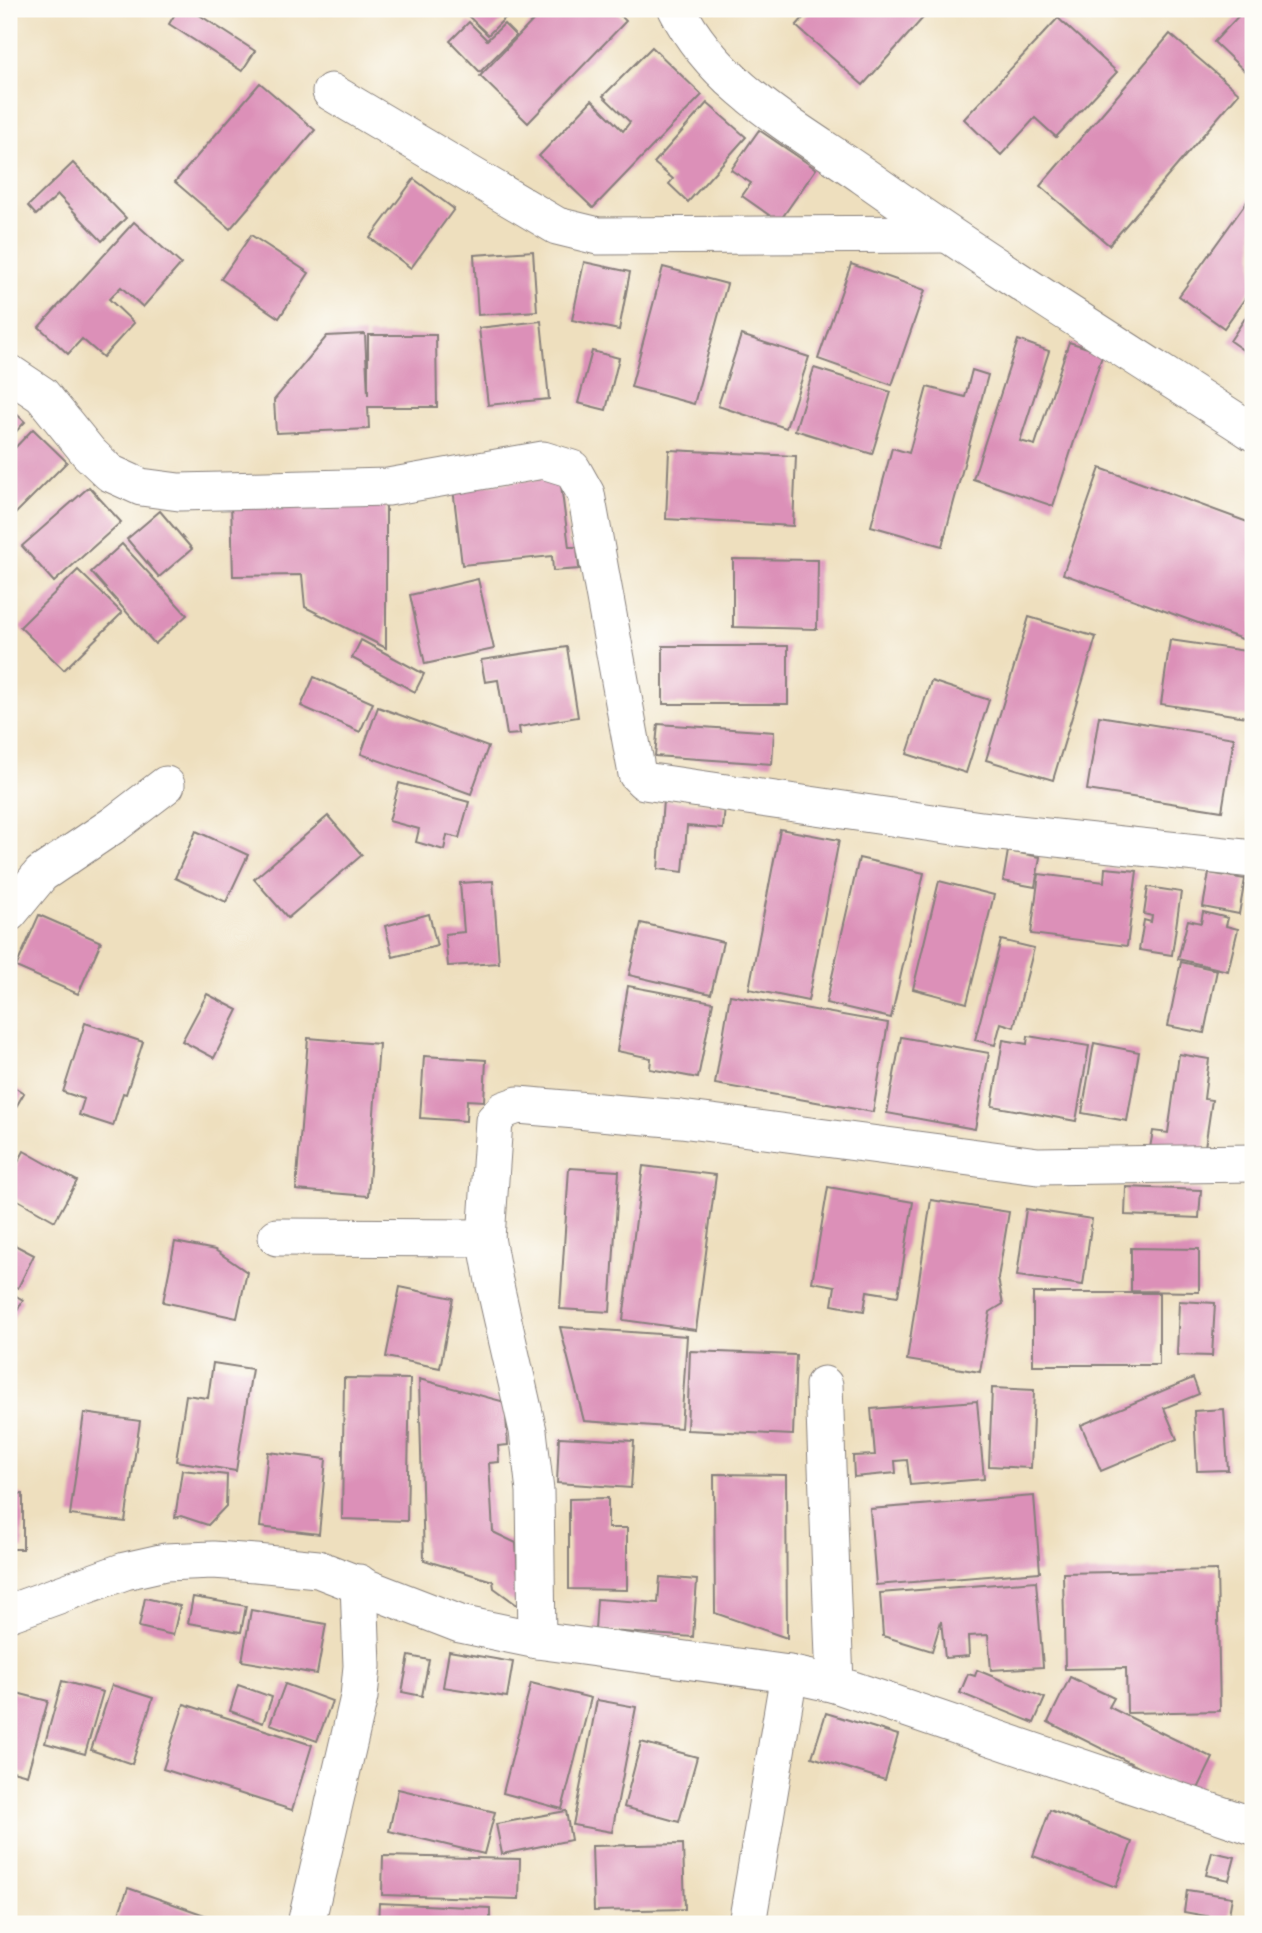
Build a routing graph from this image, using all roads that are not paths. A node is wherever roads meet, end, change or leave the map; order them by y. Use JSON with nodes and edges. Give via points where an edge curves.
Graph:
{"nodes":[{"id":1,"x":677,"y":9,"type":"edge"},
{"id":2,"x":331,"y":92,"type":"dead end"},
{"id":3,"x":946,"y":234,"type":"junction"},
{"id":4,"x":9,"y":373,"type":"edge"},
{"id":5,"x":1253,"y":432,"type":"edge"},
{"id":6,"x":166,"y":785,"type":"dead end"},
{"id":7,"x":1253,"y":859,"type":"edge"},
{"id":8,"x":9,"y":913,"type":"edge"},
{"id":9,"x":1253,"y":1163,"type":"edge"},
{"id":10,"x":277,"y":1237,"type":"dead end"},
{"id":11,"x":486,"y":1238,"type":"junction"},
{"id":12,"x":824,"y":1385,"type":"dead end"},
{"id":13,"x":359,"y":1583,"type":"junction"},
{"id":14,"x":9,"y":1613,"type":"edge"},
{"id":15,"x":537,"y":1640,"type":"junction"},
{"id":16,"x":789,"y":1674,"type":"junction"},
{"id":17,"x":835,"y":1684,"type":"junction"},
{"id":18,"x":1253,"y":1826,"type":"edge"},
{"id":19,"x":306,"y":1924,"type":"edge"},
{"id":20,"x":747,"y":1924,"type":"edge"}],
"edges":[{"from":1,"to":3,"type":"street","via":[[705,52],[739,88]]},
{"from":2,"to":3,"type":"street","via":[[557,226],[598,236]]},
{"from":3,"to":5,"type":"street"},
{"from":4,"to":7,"type":"street","via":[[42,395],[110,473],[141,487],[179,492],[388,486],[543,460],[572,470],[586,494],[637,774],[643,781],[981,830]]},
{"from":6,"to":8,"type":"street","via":[[41,874]]},
{"from":9,"to":11,"type":"street","via":[[1038,1166],[681,1119],[518,1105],[504,1110],[494,1121]]},
{"from":10,"to":11,"type":"street"},
{"from":11,"to":15,"type":"street","via":[[528,1431],[535,1491]]},
{"from":12,"to":17,"type":"street"},
{"from":13,"to":14,"type":"street","via":[[318,1569],[213,1560],[164,1562],[125,1571]]},
{"from":13,"to":15,"type":"street","via":[[460,1624]]},
{"from":13,"to":19,"type":"street","via":[[359,1697]]},
{"from":15,"to":16,"type":"street"},
{"from":16,"to":17,"type":"street"},
{"from":16,"to":20,"type":"street"},
{"from":17,"to":18,"type":"street"}]}
